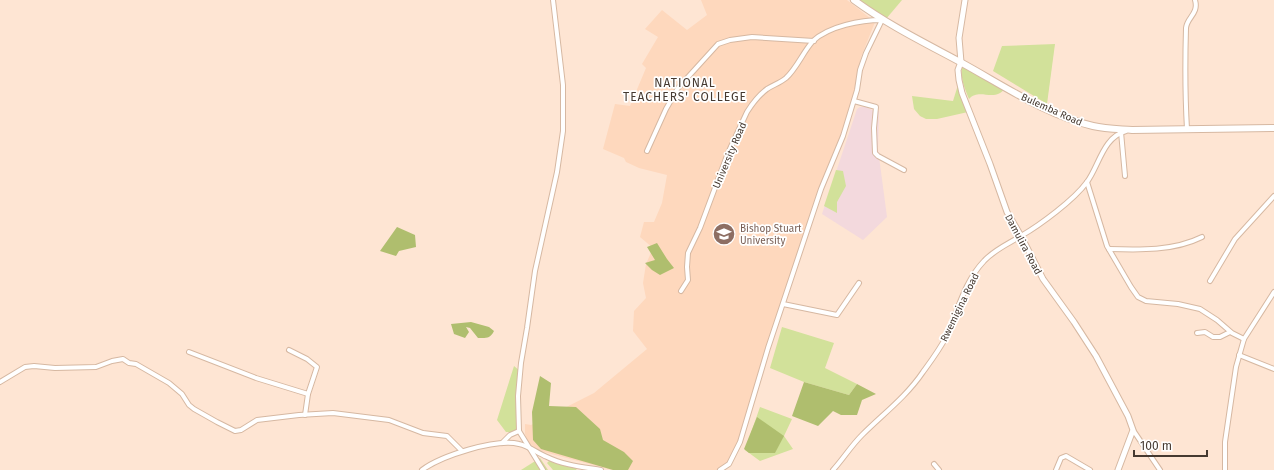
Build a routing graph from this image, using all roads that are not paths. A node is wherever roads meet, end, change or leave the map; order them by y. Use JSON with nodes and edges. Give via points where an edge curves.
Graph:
{"nodes":[{"id":1,"x":553,"y":0,"type":"edge"},
{"id":2,"x":854,"y":0,"type":"edge"},
{"id":3,"x":964,"y":0,"type":"edge"},
{"id":4,"x":1194,"y":0,"type":"edge"},
{"id":5,"x":882,"y":20,"type":"junction"},
{"id":6,"x":814,"y":41,"type":"junction"},
{"id":7,"x":961,"y":62,"type":"junction"},
{"id":8,"x":854,"y":101,"type":"junction"},
{"id":9,"x":1274,"y":128,"type":"edge"},
{"id":10,"x":1187,"y":129,"type":"junction"},
{"id":11,"x":1132,"y":130,"type":"junction"},
{"id":12,"x":1122,"y":132,"type":"junction"},
{"id":13,"x":647,"y":151,"type":"dead end"},
{"id":14,"x":904,"y":170,"type":"dead end"},
{"id":15,"x":1125,"y":176,"type":"dead end"},
{"id":16,"x":1087,"y":182,"type":"junction"},
{"id":17,"x":1274,"y":196,"type":"edge"},
{"id":18,"x":1021,"y":236,"type":"junction"},
{"id":19,"x":1202,"y":237,"type":"dead end"},
{"id":20,"x":1109,"y":249,"type":"junction"},
{"id":21,"x":1210,"y":281,"type":"dead end"},
{"id":22,"x":859,"y":283,"type":"dead end"},
{"id":23,"x":681,"y":290,"type":"dead end"},
{"id":24,"x":1274,"y":292,"type":"edge"},
{"id":25,"x":783,"y":304,"type":"junction"},
{"id":26,"x":1230,"y":332,"type":"junction"},
{"id":27,"x":1197,"y":333,"type":"dead end"},
{"id":28,"x":1244,"y":339,"type":"junction"},
{"id":29,"x":289,"y":350,"type":"dead end"},
{"id":30,"x":189,"y":352,"type":"dead end"},
{"id":31,"x":1240,"y":355,"type":"junction"},
{"id":32,"x":1274,"y":370,"type":"edge"},
{"id":33,"x":0,"y":382,"type":"edge"},
{"id":34,"x":308,"y":394,"type":"junction"},
{"id":35,"x":305,"y":415,"type":"junction"},
{"id":36,"x":1133,"y":430,"type":"junction"},
{"id":37,"x":519,"y":431,"type":"junction"},
{"id":38,"x":502,"y":444,"type":"junction"},
{"id":39,"x":528,"y":447,"type":"junction"},
{"id":40,"x":462,"y":451,"type":"junction"},
{"id":41,"x":934,"y":464,"type":"dead end"},
{"id":42,"x":422,"y":470,"type":"edge"},
{"id":43,"x":544,"y":470,"type":"edge"},
{"id":44,"x":601,"y":470,"type":"edge"},
{"id":45,"x":720,"y":470,"type":"edge"},
{"id":46,"x":833,"y":470,"type":"edge"},
{"id":47,"x":939,"y":470,"type":"edge"},
{"id":48,"x":1056,"y":470,"type":"edge"},
{"id":49,"x":1090,"y":470,"type":"edge"},
{"id":50,"x":1118,"y":470,"type":"edge"},
{"id":51,"x":1160,"y":470,"type":"edge"},
{"id":52,"x":1225,"y":470,"type":"edge"}],
"edges":[{"from":1,"to":37,"type":"street","via":[[563,85],[563,132],[557,172],[535,271],[521,363]]},
{"from":2,"to":5,"type":"main road","name":"Bulemba Road"},
{"from":3,"to":7,"type":"street","name":"Damulira Road","via":[[959,38]]},
{"from":4,"to":10,"type":"street","via":[[1195,12],[1187,24],[1186,42]]},
{"from":5,"to":6,"type":"street","name":"University Road","via":[[864,20],[833,29]]},
{"from":5,"to":7,"type":"main road","name":"Bulemba Road"},
{"from":5,"to":8,"type":"street","via":[[860,70]]},
{"from":6,"to":13,"type":"street","via":[[752,37],[718,44],[678,88]]},
{"from":6,"to":23,"type":"street","name":"University Road","via":[[786,78],[764,92],[747,112],[688,252],[688,280]]},
{"from":7,"to":11,"type":"main road","name":"Bulemba Road","via":[[1012,92],[1065,117],[1094,127]]},
{"from":7,"to":18,"type":"street","name":"Damulira Road","via":[[958,70],[959,80],[966,105],[1007,212]]},
{"from":8,"to":14,"type":"street","via":[[876,107],[875,153]]},
{"from":8,"to":25,"type":"street","via":[[821,189]]},
{"from":9,"to":10,"type":"main road","name":"Bulemba Road"},
{"from":10,"to":11,"type":"main road","name":"Bulemba Road"},
{"from":11,"to":12,"type":"street"},
{"from":12,"to":15,"type":"street"},
{"from":12,"to":16,"type":"street","name":"Rwemigina Road","via":[[1106,147]]},
{"from":16,"to":18,"type":"street","name":"Rwemigina Road","via":[[1039,225]]},
{"from":16,"to":20,"type":"street"},
{"from":17,"to":21,"type":"street","via":[[1237,235]]},
{"from":18,"to":36,"type":"street","name":"Damulira Road","via":[[1043,279],[1096,356]]},
{"from":18,"to":46,"type":"street","name":"Rwemigina Road","via":[[996,250],[979,266],[962,297],[946,337],[918,380],[904,397],[862,435]]},
{"from":19,"to":20,"type":"street","via":[[1162,248]]},
{"from":20,"to":26,"type":"street","via":[[1131,287],[1142,299],[1200,310]]},
{"from":22,"to":25,"type":"street","via":[[837,316]]},
{"from":24,"to":28,"type":"street"},
{"from":25,"to":45,"type":"street","via":[[740,442],[729,464]]},
{"from":26,"to":27,"type":"street","via":[[1220,337],[1213,337],[1204,332]]},
{"from":26,"to":28,"type":"street"},
{"from":28,"to":31,"type":"street"},
{"from":29,"to":34,"type":"street","via":[[317,367]]},
{"from":30,"to":34,"type":"street","via":[[256,378]]},
{"from":31,"to":32,"type":"street"},
{"from":31,"to":52,"type":"street","via":[[1225,442]]},
{"from":33,"to":35,"type":"street","via":[[26,367],[96,368],[123,359],[168,382],[194,409],[235,431],[257,420]]},
{"from":34,"to":35,"type":"street"},
{"from":35,"to":40,"type":"street","via":[[333,413],[389,420],[423,433],[447,436]]},
{"from":36,"to":50,"type":"street"},
{"from":36,"to":51,"type":"street"},
{"from":37,"to":38,"type":"street","via":[[510,435]]},
{"from":37,"to":39,"type":"street"},
{"from":38,"to":39,"type":"street","via":[[514,443]]},
{"from":38,"to":40,"type":"street"},
{"from":39,"to":43,"type":"street"},
{"from":39,"to":44,"type":"street","via":[[559,461]]},
{"from":40,"to":42,"type":"street"},
{"from":41,"to":47,"type":"street"},
{"from":48,"to":49,"type":"street","via":[[1061,458],[1066,456]]}]}
